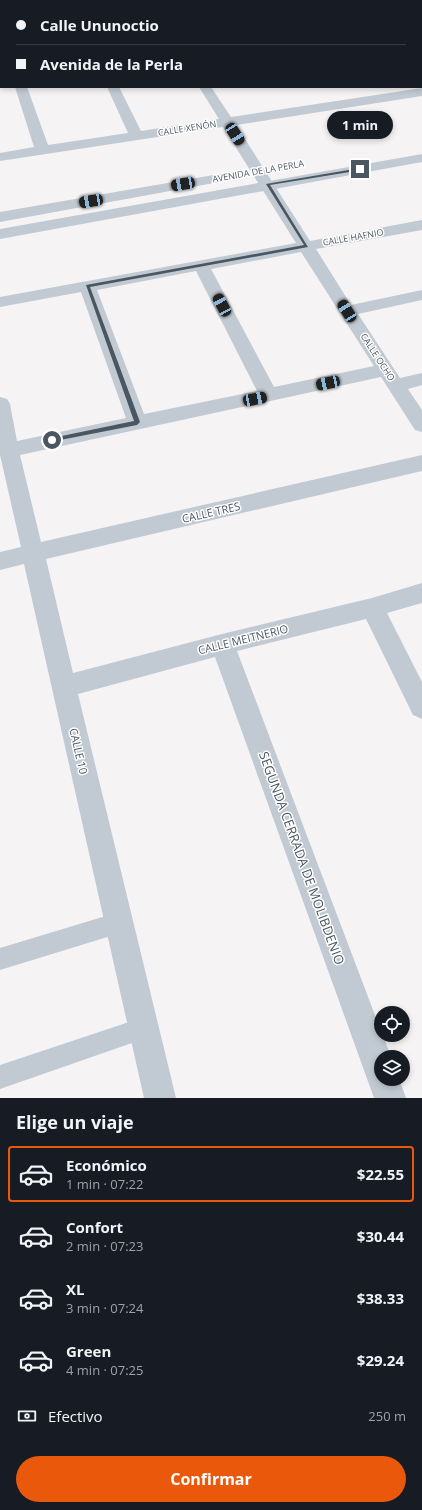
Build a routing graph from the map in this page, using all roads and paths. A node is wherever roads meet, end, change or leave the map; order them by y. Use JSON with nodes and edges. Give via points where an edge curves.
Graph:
{"nodes":[{"id":1,"x":21,"y":88,"type":"edge"},
{"id":2,"x":113,"y":88,"type":"edge"},
{"id":3,"x":206,"y":88,"type":"edge"},
{"id":4,"x":370,"y":88,"type":"edge"},
{"id":5,"x":422,"y":92,"type":"edge"},
{"id":6,"x":379,"y":99,"type":"junction"},
{"id":7,"x":227,"y":122,"type":"junction"},
{"id":8,"x":136,"y":136,"type":"junction"},
{"id":9,"x":422,"y":144,"type":"edge"},
{"id":10,"x":42,"y":150,"type":"junction"},
{"id":11,"x":375,"y":152,"type":"dead end"},
{"id":12,"x":0,"y":157,"type":"edge"},
{"id":13,"x":422,"y":158,"type":"edge"},
{"id":14,"x":267,"y":175,"type":"junction"},
{"id":15,"x":0,"y":217,"type":"edge"},
{"id":16,"x":422,"y":225,"type":"edge"},
{"id":17,"x":0,"y":234,"type":"edge"},
{"id":18,"x":306,"y":246,"type":"junction"},
{"id":19,"x":201,"y":266,"type":"junction"},
{"id":20,"x":87,"y":286,"type":"junction"},
{"id":21,"x":422,"y":295,"type":"edge"},
{"id":22,"x":0,"y":302,"type":"edge"},
{"id":23,"x":347,"y":311,"type":"junction"},
{"id":24,"x":391,"y":378,"type":"junction"},
{"id":25,"x":422,"y":379,"type":"edge"},
{"id":26,"x":269,"y":396,"type":"junction"},
{"id":27,"x":0,"y":404,"type":"edge"},
{"id":28,"x":137,"y":422,"type":"junction"},
{"id":29,"x":422,"y":424,"type":"edge"},
{"id":30,"x":9,"y":450,"type":"junction"},
{"id":31,"x":422,"y":463,"type":"edge"},
{"id":32,"x":34,"y":553,"type":"junction"},
{"id":33,"x":0,"y":561,"type":"edge"},
{"id":34,"x":422,"y":593,"type":"edge"},
{"id":35,"x":372,"y":608,"type":"junction"},
{"id":36,"x":222,"y":644,"type":"junction"},
{"id":37,"x":64,"y":687,"type":"junction"},
{"id":38,"x":422,"y":707,"type":"edge"},
{"id":39,"x":119,"y":922,"type":"junction"},
{"id":40,"x":0,"y":959,"type":"edge"},
{"id":41,"x":144,"y":1028,"type":"junction"},
{"id":42,"x":374,"y":1054,"type":"edge"},
{"id":43,"x":0,"y":1077,"type":"edge"},
{"id":44,"x":386,"y":1086,"type":"edge"},
{"id":45,"x":160,"y":1098,"type":"edge"},
{"id":46,"x":390,"y":1098,"type":"edge"}],
"edges":[{"from":1,"to":10,"type":"street"},
{"from":2,"to":8,"type":"street"},
{"from":3,"to":7,"type":"street","name":"CALLE OCHO"},
{"from":4,"to":6,"type":"street"},
{"from":5,"to":6,"type":"street","name":"CALLE XENÓN"},
{"from":6,"to":7,"type":"street","name":"CALLE XENÓN"},
{"from":7,"to":8,"type":"street","name":"CALLE XENÓN"},
{"from":7,"to":14,"type":"street","name":"CALLE OCHO"},
{"from":8,"to":10,"type":"street","name":"CALLE XENÓN"},
{"from":9,"to":11,"type":"street"},
{"from":10,"to":12,"type":"street","name":"CALLE XENÓN"},
{"from":13,"to":14,"type":"street","name":"AVENIDA DE LA PERLA"},
{"from":14,"to":15,"type":"street","name":"AVENIDA DE LA PERLA"},
{"from":14,"to":17,"type":"street","name":"AVENIDA DE LA PERLA"},
{"from":14,"to":18,"type":"street","name":"CALLE OCHO"},
{"from":16,"to":18,"type":"street","name":"CALLE HAFNIO"},
{"from":18,"to":19,"type":"street","name":"CALLE HAFNIO"},
{"from":18,"to":23,"type":"street","name":"CALLE OCHO"},
{"from":19,"to":20,"type":"street","name":"CALLE HAFNIO"},
{"from":19,"to":26,"type":"street"},
{"from":20,"to":22,"type":"street","name":"CALLE HAFNIO"},
{"from":20,"to":28,"type":"street"},
{"from":21,"to":23,"type":"street"},
{"from":23,"to":24,"type":"street","name":"CALLE OCHO"},
{"from":24,"to":25,"type":"street"},
{"from":24,"to":26,"type":"street"},
{"from":24,"to":29,"type":"street","name":"CALLE OCHO"},
{"from":26,"to":28,"type":"street"},
{"from":27,"to":30,"type":"street","name":"CALLE 10"},
{"from":28,"to":30,"type":"street"},
{"from":30,"to":32,"type":"street","name":"CALLE 10"},
{"from":31,"to":32,"type":"street","name":"CALLE TRES"},
{"from":32,"to":33,"type":"street","name":"CALLE TRES"},
{"from":32,"to":37,"type":"street","name":"CALLE 10"},
{"from":34,"to":35,"type":"street","name":"CALLE MEITNERIO"},
{"from":35,"to":36,"type":"street","name":"CALLE MEITNERIO"},
{"from":35,"to":38,"type":"street"},
{"from":36,"to":37,"type":"street","name":"CALLE MEITNERIO"},
{"from":36,"to":42,"type":"street","name":"SEGUNDA CERRADA DE MOLIBDENIO"},
{"from":37,"to":39,"type":"street","name":"CALLE 10"},
{"from":39,"to":40,"type":"lane"},
{"from":39,"to":41,"type":"street","name":"CALLE 10"},
{"from":41,"to":43,"type":"lane"},
{"from":41,"to":45,"type":"street","name":"CALLE 10"},
{"from":44,"to":46,"type":"street"}]}
